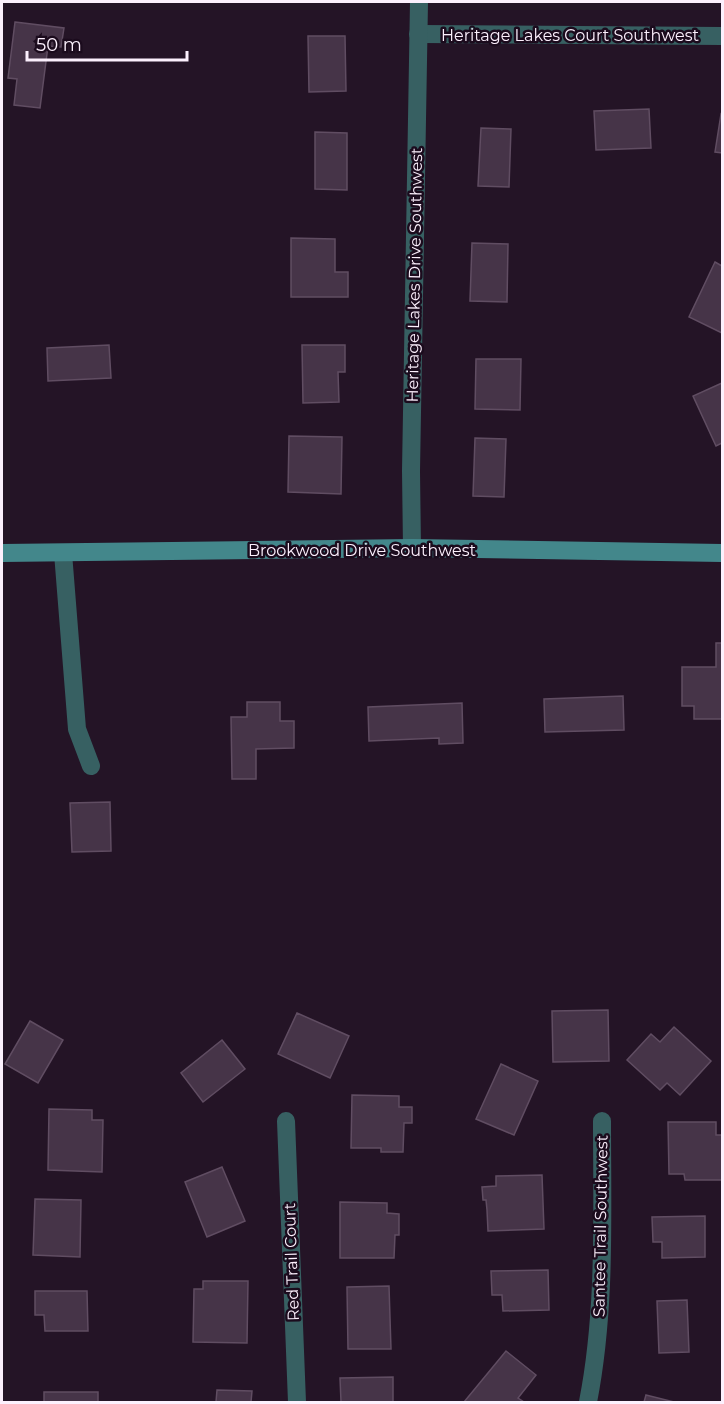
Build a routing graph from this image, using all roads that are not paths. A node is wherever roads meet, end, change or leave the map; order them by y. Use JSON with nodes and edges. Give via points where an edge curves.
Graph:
{"nodes":[{"id":1,"x":419,"y":2,"type":"edge"},
{"id":2,"x":418,"y":34,"type":"junction"},
{"id":3,"x":723,"y":36,"type":"edge"},
{"id":4,"x":412,"y":548,"type":"junction"},
{"id":5,"x":2,"y":553,"type":"edge"},
{"id":6,"x":63,"y":553,"type":"junction"},
{"id":7,"x":723,"y":553,"type":"edge"},
{"id":8,"x":91,"y":766,"type":"dead end"},
{"id":9,"x":286,"y":1121,"type":"dead end"},
{"id":10,"x":602,"y":1121,"type":"dead end"},
{"id":11,"x":297,"y":1402,"type":"edge"},
{"id":12,"x":588,"y":1402,"type":"edge"}],
"edges":[{"from":1,"to":2,"type":"street","name":"Heritage Lakes Drive Southwest"},
{"from":2,"to":3,"type":"street","name":"Heritage Lakes Court Southwest"},
{"from":2,"to":4,"type":"street","name":"Heritage Lakes Drive Southwest"},
{"from":4,"to":6,"type":"street","name":"Brookwood Drive Southwest"},
{"from":4,"to":7,"type":"street","name":"Brookwood Drive Southwest"},
{"from":5,"to":6,"type":"street","name":"Brookwood Drive Southwest"},
{"from":6,"to":8,"type":"street","via":[[77,729]]},
{"from":9,"to":11,"type":"street","name":"Red Trail Court"},
{"from":10,"to":12,"type":"street","name":"Santee Trail Southwest","via":[[602,1289]]}]}
